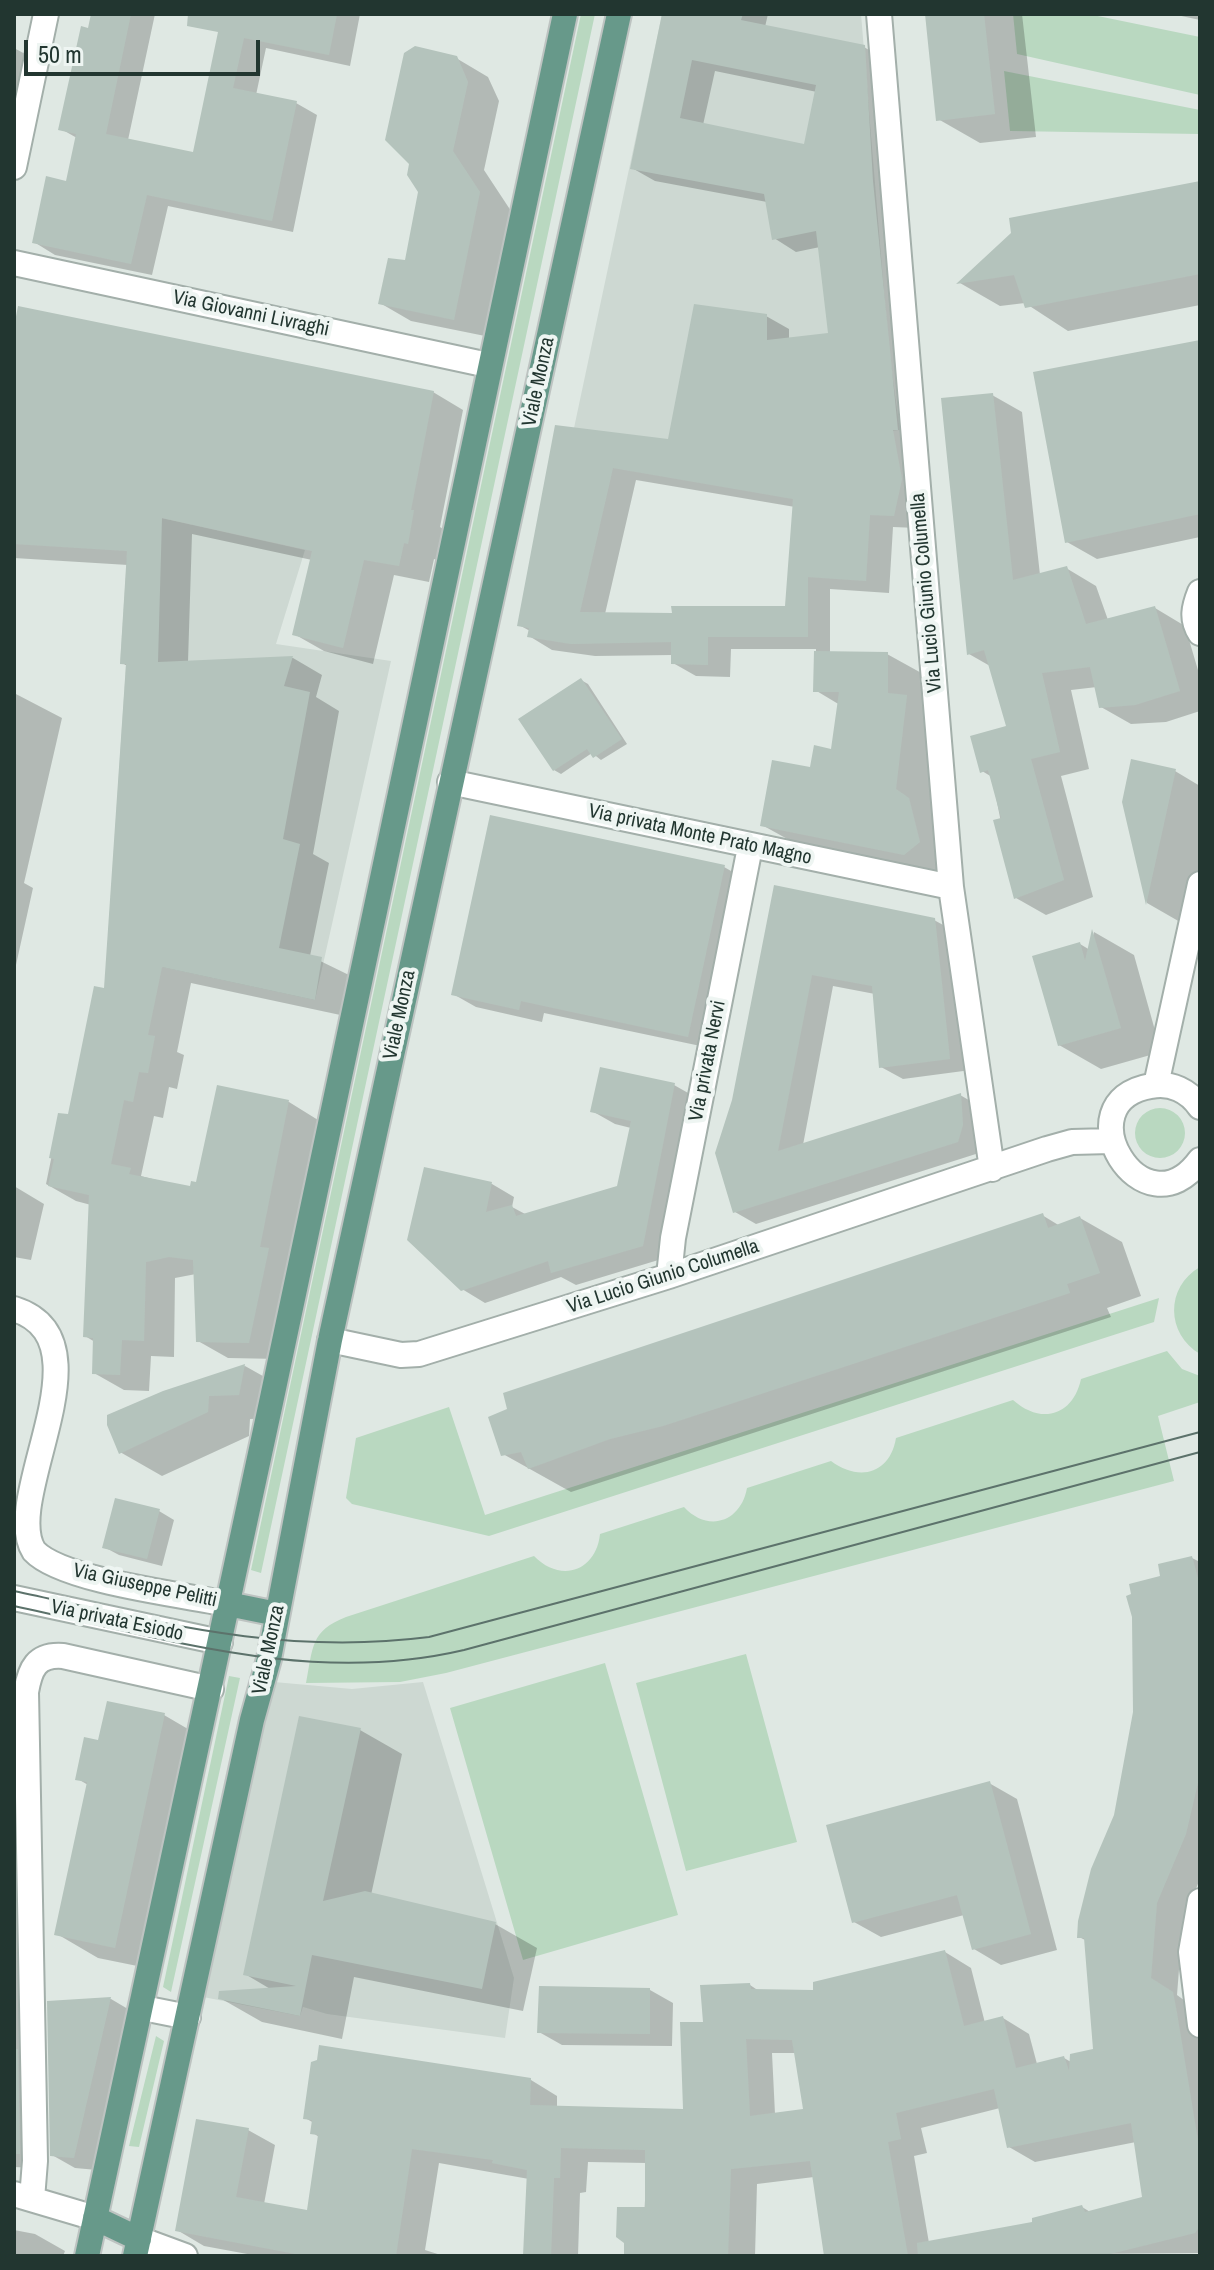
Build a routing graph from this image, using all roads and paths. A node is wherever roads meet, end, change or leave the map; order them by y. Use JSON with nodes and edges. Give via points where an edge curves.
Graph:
{"nodes":[{"id":1,"x":46,"y":14,"type":"edge"},
{"id":2,"x":565,"y":14,"type":"edge"},
{"id":3,"x":619,"y":14,"type":"edge"},
{"id":4,"x":879,"y":14,"type":"edge"},
{"id":5,"x":14,"y":167,"type":"edge"},
{"id":6,"x":14,"y":263,"type":"edge"},
{"id":7,"x":488,"y":365,"type":"junction"},
{"id":8,"x":1200,"y":592,"type":"edge"},
{"id":9,"x":1200,"y":633,"type":"edge"},
{"id":10,"x":450,"y":782,"type":"junction"},
{"id":11,"x":750,"y":847,"type":"junction"},
{"id":12,"x":1200,"y":884,"type":"edge"},
{"id":13,"x":951,"y":887,"type":"junction"},
{"id":14,"x":1156,"y":1085,"type":"junction"},
{"id":15,"x":1200,"y":1107,"type":"edge"},
{"id":16,"x":1111,"y":1141,"type":"junction"},
{"id":17,"x":1200,"y":1160,"type":"edge"},
{"id":18,"x":992,"y":1169,"type":"junction"},
{"id":19,"x":1165,"y":1182,"type":"junction"},
{"id":20,"x":1200,"y":1190,"type":"edge"},
{"id":21,"x":669,"y":1276,"type":"junction"},
{"id":22,"x":18,"y":1310,"type":"edge"},
{"id":23,"x":330,"y":1340,"type":"junction"},
{"id":24,"x":14,"y":1598,"type":"edge"},
{"id":25,"x":228,"y":1604,"type":"junction"},
{"id":26,"x":277,"y":1614,"type":"junction"},
{"id":27,"x":220,"y":1642,"type":"junction"},
{"id":28,"x":211,"y":1689,"type":"junction"},
{"id":29,"x":1200,"y":1901,"type":"edge"},
{"id":30,"x":143,"y":2008,"type":"junction"},
{"id":31,"x":188,"y":2017,"type":"junction"},
{"id":32,"x":1200,"y":2025,"type":"edge"},
{"id":33,"x":23,"y":2196,"type":"edge"},
{"id":34,"x":95,"y":2218,"type":"junction"},
{"id":35,"x":137,"y":2247,"type":"edge"},
{"id":36,"x":87,"y":2256,"type":"edge"},
{"id":37,"x":185,"y":2256,"type":"edge"}],
"edges":[{"from":1,"to":5,"type":"street"},
{"from":2,"to":7,"type":"main road"},
{"from":3,"to":10,"type":"main road","name":"Viale Monza"},
{"from":4,"to":13,"type":"street","name":"Via Lucio Giunio Columella"},
{"from":6,"to":7,"type":"street","name":"Via Giovanni Livraghi"},
{"from":7,"to":25,"type":"main road"},
{"from":8,"to":9,"type":"street","via":[[1194,607]]},
{"from":10,"to":11,"type":"street","name":"Via privata Monte Prato Magno"},
{"from":10,"to":23,"type":"main road","name":"Viale Monza"},
{"from":11,"to":13,"type":"street","name":"Via privata Monte Prato Magno"},
{"from":11,"to":21,"type":"street","name":"Via privata Nervi"},
{"from":12,"to":14,"type":"street"},
{"from":13,"to":18,"type":"street","name":"Via Lucio Giunio Columella"},
{"from":14,"to":15,"type":"street","via":[[1181,1090]]},
{"from":14,"to":16,"type":"street","via":[[1125,1099],[1112,1120]]},
{"from":16,"to":18,"type":"street","name":"Via Lucio Giunio Columella","via":[[1072,1142]]},
{"from":16,"to":19,"type":"street","via":[[1132,1174]]},
{"from":17,"to":19,"type":"street","via":[[1188,1173]]},
{"from":18,"to":21,"type":"street","name":"Via Lucio Giunio Columella"},
{"from":19,"to":20,"type":"street"},
{"from":21,"to":23,"type":"street","name":"Via Lucio Giunio Columella","via":[[419,1354]]},
{"from":22,"to":25,"type":"street","name":"Via Giuseppe Pelitti","via":[[42,1327],[51,1355],[48,1404],[24,1514],[35,1551],[91,1577]]},
{"from":23,"to":26,"type":"main road","name":"Viale Monza"},
{"from":24,"to":27,"type":"street","name":"Via privata Esiodo"},
{"from":25,"to":26,"type":"main road","name":"Via Giuseppe Pelitti"},
{"from":25,"to":27,"type":"main road"},
{"from":26,"to":31,"type":"main road","name":"Viale Monza"},
{"from":27,"to":28,"type":"main road"},
{"from":28,"to":30,"type":"main road"},
{"from":28,"to":33,"type":"street","via":[[63,1656],[44,1657],[32,1667],[26,1692],[35,2161]]},
{"from":29,"to":32,"type":"street","via":[[1191,1952]]},
{"from":30,"to":31,"type":"street"},
{"from":30,"to":34,"type":"main road"},
{"from":31,"to":35,"type":"main road","name":"Viale Monza"},
{"from":33,"to":34,"type":"street"},
{"from":34,"to":35,"type":"main road"},
{"from":34,"to":36,"type":"main road"},
{"from":35,"to":37,"type":"street"}]}
